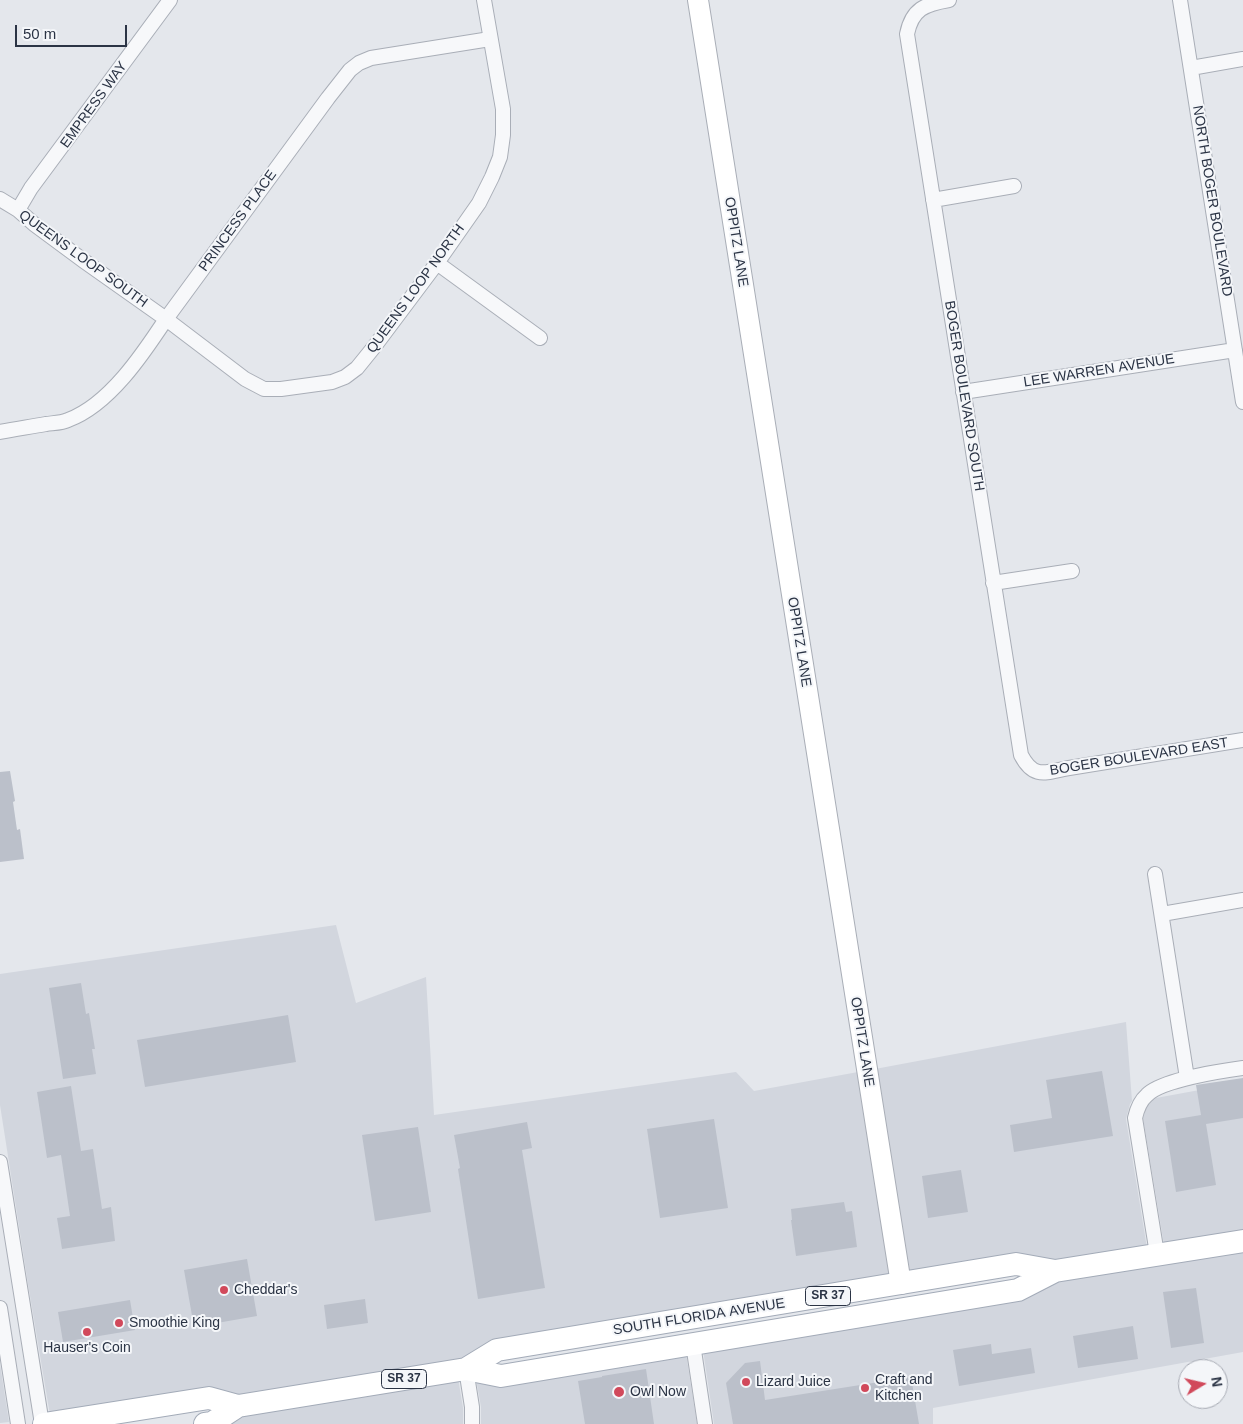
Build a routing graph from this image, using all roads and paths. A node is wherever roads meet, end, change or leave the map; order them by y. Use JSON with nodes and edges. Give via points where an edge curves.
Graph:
{"nodes":[{"id":1,"x":170,"y":0,"type":"edge"},
{"id":2,"x":484,"y":0,"type":"edge"},
{"id":3,"x":698,"y":0,"type":"edge"},
{"id":4,"x":949,"y":0,"type":"edge"},
{"id":5,"x":1180,"y":0,"type":"edge"},
{"id":6,"x":490,"y":39,"type":"junction"},
{"id":7,"x":1243,"y":59,"type":"edge"},
{"id":8,"x":1191,"y":68,"type":"junction"},
{"id":9,"x":1014,"y":186,"type":"dead end"},
{"id":10,"x":0,"y":199,"type":"edge"},
{"id":11,"x":933,"y":200,"type":"junction"},
{"id":12,"x":18,"y":210,"type":"junction"},
{"id":13,"x":437,"y":263,"type":"junction"},
{"id":14,"x":166,"y":319,"type":"junction"},
{"id":15,"x":540,"y":338,"type":"dead end"},
{"id":16,"x":1235,"y":350,"type":"junction"},
{"id":17,"x":963,"y":392,"type":"junction"},
{"id":18,"x":1243,"y":402,"type":"edge"},
{"id":19,"x":0,"y":432,"type":"edge"},
{"id":20,"x":1072,"y":571,"type":"dead end"},
{"id":21,"x":993,"y":583,"type":"junction"},
{"id":22,"x":1243,"y":740,"type":"edge"},
{"id":23,"x":1035,"y":771,"type":"joint"},
{"id":24,"x":1155,"y":874,"type":"dead end"},
{"id":25,"x":1243,"y":900,"type":"edge"},
{"id":26,"x":1162,"y":914,"type":"junction"},
{"id":27,"x":1243,"y":1068,"type":"edge"},
{"id":28,"x":1187,"y":1078,"type":"junction"},
{"id":29,"x":0,"y":1162,"type":"edge"},
{"id":30,"x":1243,"y":1240,"type":"edge"},
{"id":31,"x":1157,"y":1254,"type":"junction"},
{"id":32,"x":1055,"y":1271,"type":"junction"},
{"id":33,"x":901,"y":1284,"type":"junction"},
{"id":34,"x":0,"y":1308,"type":"edge"},
{"id":35,"x":831,"y":1321,"type":"junction"},
{"id":36,"x":694,"y":1344,"type":"junction"},
{"id":37,"x":466,"y":1369,"type":"junction"},
{"id":38,"x":238,"y":1406,"type":"junction"},
{"id":39,"x":18,"y":1424,"type":"edge"},
{"id":40,"x":43,"y":1424,"type":"edge"},
{"id":41,"x":205,"y":1424,"type":"edge"},
{"id":42,"x":472,"y":1424,"type":"edge"},
{"id":43,"x":705,"y":1424,"type":"edge"}],
"edges":[{"from":1,"to":12,"type":"street","name":"EMPRESS WAY"},
{"from":2,"to":6,"type":"street","name":"QUEENS LOOP NORTH"},
{"from":3,"to":33,"type":"street","name":"OPPITZ LANE"},
{"from":4,"to":11,"type":"street","name":"BOGER BOULEVARD SOUTH","via":[[920,9],[909,24],[907,34]]},
{"from":5,"to":8,"type":"street","name":"NORTH BOGER BOULEVARD"},
{"from":6,"to":13,"type":"street","name":"QUEENS LOOP NORTH","via":[[503,109],[500,157],[479,203]]},
{"from":6,"to":14,"type":"street","name":"PRINCESS PLACE","via":[[371,58],[350,70]]},
{"from":7,"to":8,"type":"street"},
{"from":8,"to":16,"type":"street","name":"NORTH BOGER BOULEVARD"},
{"from":9,"to":11,"type":"street"},
{"from":10,"to":12,"type":"street","name":"QUEENS LOOP SOUTH"},
{"from":11,"to":17,"type":"street","name":"BOGER BOULEVARD SOUTH"},
{"from":12,"to":14,"type":"street","name":"QUEENS LOOP SOUTH"},
{"from":13,"to":14,"type":"street","name":"QUEENS LOOP NORTH","via":[[357,368],[332,382],[264,389],[245,379]]},
{"from":13,"to":15,"type":"street"},
{"from":14,"to":19,"type":"street","name":"PRINCESS PLACE","via":[[119,383],[99,402],[67,421]]},
{"from":16,"to":17,"type":"street","name":"LEE WARREN AVENUE"},
{"from":16,"to":18,"type":"street","name":"NORTH BOGER BOULEVARD"},
{"from":17,"to":21,"type":"street","name":"BOGER BOULEVARD SOUTH"},
{"from":20,"to":21,"type":"street"},
{"from":21,"to":23,"type":"street","name":"BOGER BOULEVARD SOUTH","via":[[1020,755]]},
{"from":22,"to":23,"type":"street","name":"BOGER BOULEVARD EAST","via":[[1051,773]]},
{"from":24,"to":26,"type":"street"},
{"from":25,"to":26,"type":"street"},
{"from":26,"to":28,"type":"street"},
{"from":27,"to":28,"type":"street"},
{"from":28,"to":31,"type":"street","via":[[1156,1088],[1148,1094],[1137,1108],[1135,1118]]},
{"from":29,"to":40,"type":"street"},
{"from":30,"to":31,"type":"main road","name":"SOUTH FLORIDA AVENUE","number":"SR 37"},
{"from":31,"to":32,"type":"main road","name":"SOUTH FLORIDA AVENUE","number":"SR 37"},
{"from":32,"to":33,"type":"main road","name":"SOUTH FLORIDA AVENUE","number":"SR 37","via":[[1016,1264]]},
{"from":32,"to":35,"type":"main road","name":"SOUTH FLORIDA AVENUE","number":"SR 37","via":[[1018,1290]]},
{"from":33,"to":35,"type":"main road","via":[[892,1297],[863,1303]]},
{"from":33,"to":37,"type":"main road","name":"SOUTH FLORIDA AVENUE","number":"SR 37","via":[[497,1350]]},
{"from":34,"to":39,"type":"street"},
{"from":35,"to":36,"type":"main road","name":"SOUTH FLORIDA AVENUE","number":"SR 37"},
{"from":36,"to":37,"type":"main road","name":"SOUTH FLORIDA AVENUE","number":"SR 37","via":[[501,1376]]},
{"from":36,"to":43,"type":"street"},
{"from":37,"to":38,"type":"main road","name":"SOUTH FLORIDA AVENUE","number":"SR 37"},
{"from":37,"to":42,"type":"street"},
{"from":38,"to":40,"type":"main road","name":"SOUTH FLORIDA AVENUE","number":"SR 37","via":[[209,1398]]},
{"from":38,"to":41,"type":"main road","name":"SOUTH FLORIDA AVENUE","number":"SR 37"}]}
